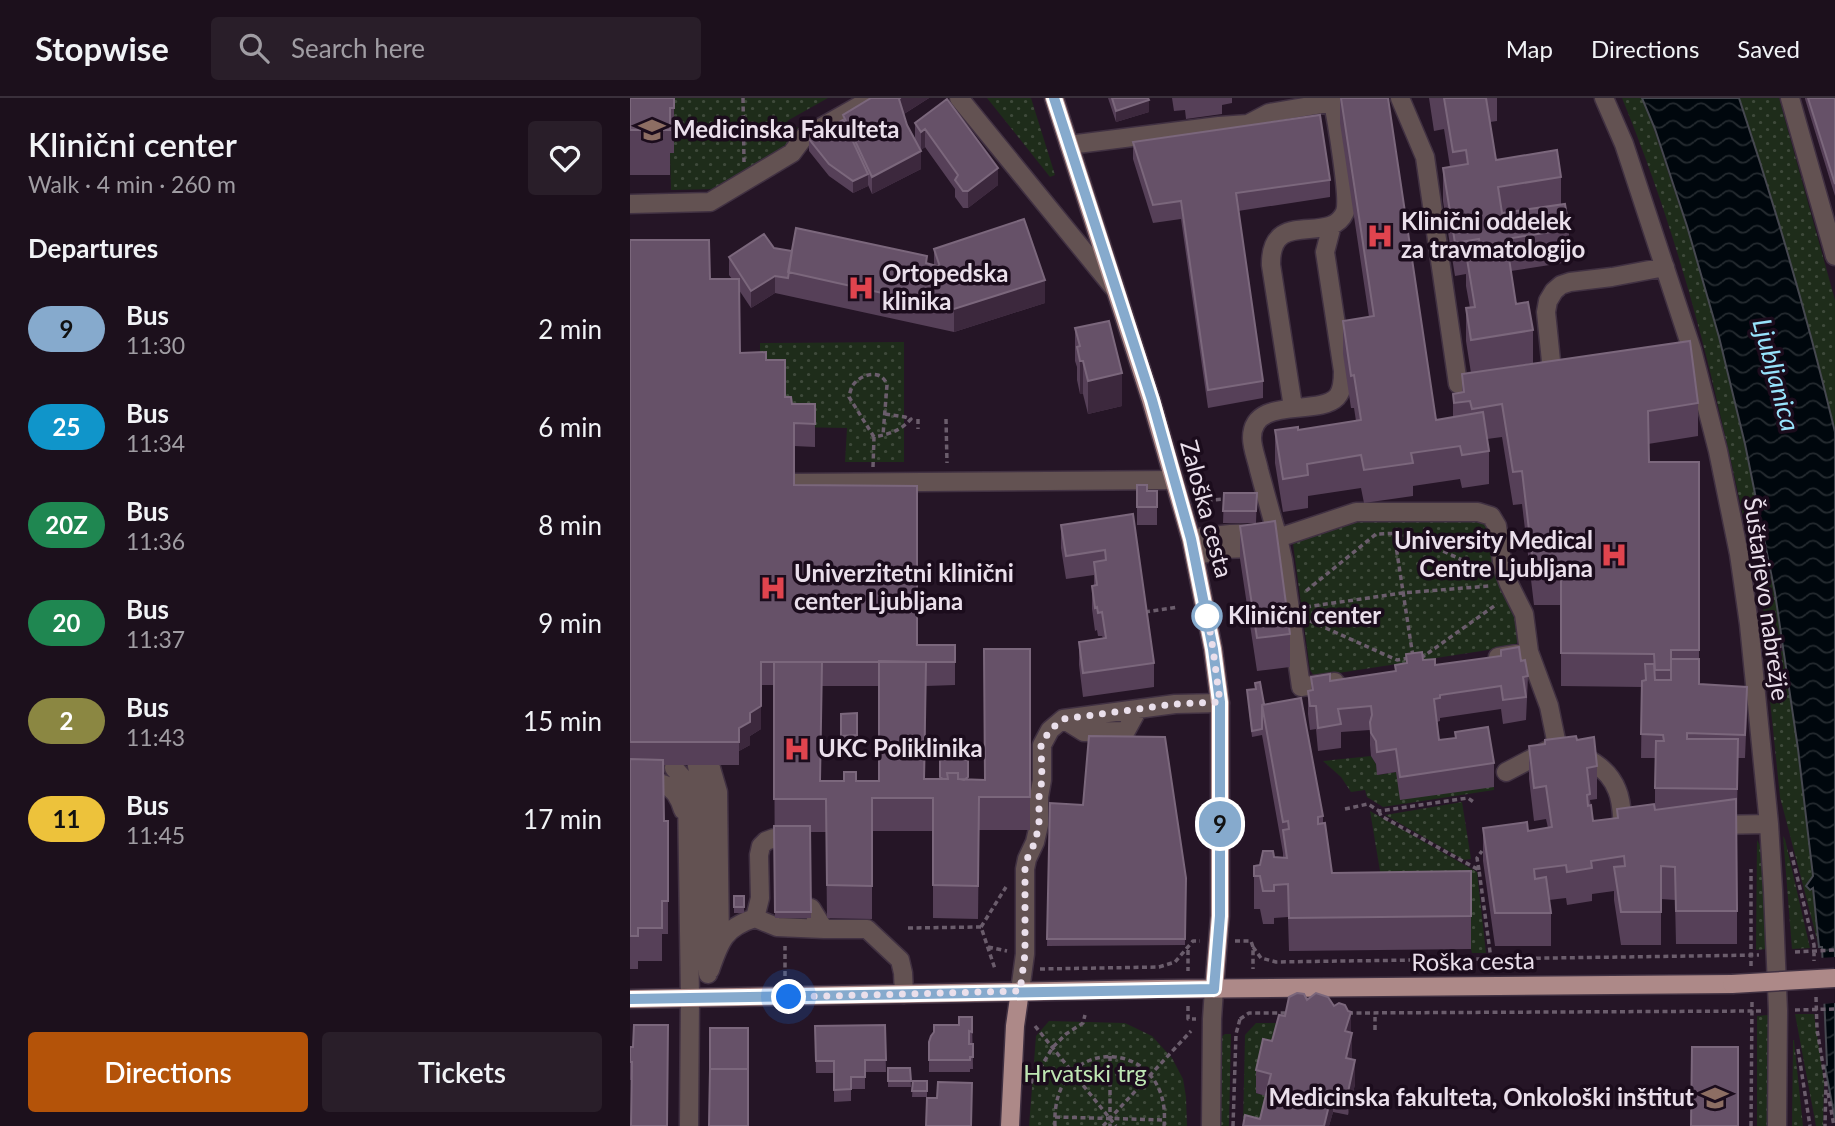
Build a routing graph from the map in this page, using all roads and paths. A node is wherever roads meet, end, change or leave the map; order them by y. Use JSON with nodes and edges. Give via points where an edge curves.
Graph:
{"nodes":[{"id":1,"x":743,"y":98,"type":"edge"},
{"id":2,"x":873,"y":98,"type":"edge"},
{"id":3,"x":959,"y":98,"type":"edge"},
{"id":4,"x":1054,"y":98,"type":"edge"},
{"id":5,"x":1358,"y":98,"type":"edge"},
{"id":6,"x":1400,"y":98,"type":"edge"},
{"id":7,"x":1604,"y":98,"type":"edge"},
{"id":8,"x":1790,"y":98,"type":"edge"},
{"id":9,"x":1333,"y":100,"type":"edge"},
{"id":10,"x":1069,"y":145,"type":"junction"},
{"id":11,"x":744,"y":182,"type":"junction"},
{"id":12,"x":630,"y":204,"type":"edge"},
{"id":13,"x":1332,"y":225,"type":"junction"},
{"id":14,"x":1835,"y":256,"type":"edge"},
{"id":15,"x":1665,"y":267,"type":"junction"},
{"id":16,"x":1117,"y":292,"type":"junction"},
{"id":17,"x":1577,"y":367,"type":"edge"},
{"id":18,"x":1498,"y":379,"type":"edge"},
{"id":19,"x":1293,"y":407,"type":"junction"},
{"id":20,"x":885,"y":414,"type":"junction"},
{"id":21,"x":918,"y":419,"type":"dead end"},
{"id":22,"x":946,"y":419,"type":"dead end"},
{"id":23,"x":918,"y":429,"type":"dead end"},
{"id":24,"x":883,"y":435,"type":"junction"},
{"id":25,"x":874,"y":437,"type":"junction"},
{"id":26,"x":1174,"y":480,"type":"junction"},
{"id":27,"x":947,"y":482,"type":"junction"},
{"id":28,"x":793,"y":483,"type":"edge"},
{"id":29,"x":873,"y":483,"type":"junction"},
{"id":30,"x":1266,"y":496,"type":"junction"},
{"id":31,"x":1199,"y":498,"type":"dead end"},
{"id":32,"x":1394,"y":533,"type":"junction"},
{"id":33,"x":1272,"y":538,"type":"junction"},
{"id":34,"x":1193,"y":547,"type":"junction"},
{"id":35,"x":1509,"y":584,"type":"junction"},
{"id":36,"x":1402,"y":593,"type":"junction"},
{"id":37,"x":1178,"y":607,"type":"dead end"},
{"id":38,"x":1290,"y":610,"type":"junction"},
{"id":39,"x":1143,"y":612,"type":"edge"},
{"id":40,"x":1783,"y":646,"type":"dead end"},
{"id":41,"x":1765,"y":647,"type":"dead end"},
{"id":42,"x":1529,"y":652,"type":"junction"},
{"id":43,"x":1413,"y":657,"type":"junction"},
{"id":44,"x":1478,"y":660,"type":"edge"},
{"id":45,"x":1351,"y":680,"type":"edge"},
{"id":46,"x":1220,"y":702,"type":"junction"},
{"id":47,"x":1557,"y":745,"type":"junction"},
{"id":48,"x":674,"y":768,"type":"dead end"},
{"id":49,"x":1506,"y":772,"type":"dead end"},
{"id":50,"x":630,"y":785,"type":"edge"},
{"id":51,"x":1475,"y":803,"type":"dead end"},
{"id":52,"x":1345,"y":809,"type":"dead end"},
{"id":53,"x":1379,"y":811,"type":"junction"},
{"id":54,"x":1702,"y":825,"type":"edge"},
{"id":55,"x":1650,"y":826,"type":"edge"},
{"id":56,"x":687,"y":827,"type":"junction"},
{"id":57,"x":1769,"y":829,"type":"junction"},
{"id":58,"x":774,"y":838,"type":"edge"},
{"id":59,"x":1482,"y":850,"type":"edge"},
{"id":60,"x":1025,"y":869,"type":"junction"},
{"id":61,"x":1479,"y":870,"type":"junction"},
{"id":62,"x":775,"y":908,"type":"edge"},
{"id":63,"x":811,"y":908,"type":"edge"},
{"id":64,"x":755,"y":918,"type":"junction"},
{"id":65,"x":981,"y":927,"type":"junction"},
{"id":66,"x":785,"y":928,"type":"junction"},
{"id":67,"x":908,"y":928,"type":"dead end"},
{"id":68,"x":824,"y":929,"type":"junction"},
{"id":69,"x":1192,"y":941,"type":"dead end"},
{"id":70,"x":1251,"y":941,"type":"dead end"},
{"id":71,"x":720,"y":943,"type":"junction"},
{"id":72,"x":988,"y":947,"type":"junction"},
{"id":73,"x":1835,"y":950,"type":"edge"},
{"id":74,"x":1814,"y":951,"type":"junction"},
{"id":75,"x":1792,"y":952,"type":"dead end"},
{"id":76,"x":1012,"y":954,"type":"dead end"},
{"id":77,"x":1491,"y":959,"type":"junction"},
{"id":78,"x":995,"y":969,"type":"dead end"},
{"id":79,"x":1751,"y":969,"type":"dead end"},
{"id":80,"x":1022,"y":970,"type":"junction"},
{"id":81,"x":708,"y":974,"type":"junction"},
{"id":82,"x":785,"y":976,"type":"dead end"},
{"id":83,"x":1835,"y":978,"type":"edge"},
{"id":84,"x":1214,"y":989,"type":"junction"},
{"id":85,"x":1020,"y":991,"type":"junction"},
{"id":86,"x":1751,"y":992,"type":"dead end"},
{"id":87,"x":904,"y":994,"type":"junction"},
{"id":88,"x":690,"y":998,"type":"junction"},
{"id":89,"x":630,"y":999,"type":"edge"},
{"id":90,"x":1816,"y":1009,"type":"junction"},
{"id":91,"x":1835,"y":1009,"type":"edge"},
{"id":92,"x":1795,"y":1010,"type":"dead end"},
{"id":93,"x":1752,"y":1011,"type":"junction"},
{"id":94,"x":1287,"y":1013,"type":"junction"},
{"id":95,"x":1300,"y":1013,"type":"edge"},
{"id":96,"x":1338,"y":1013,"type":"edge"},
{"id":97,"x":1085,"y":1016,"type":"dead end"},
{"id":98,"x":1375,"y":1017,"type":"dead end"},
{"id":99,"x":1286,"y":1023,"type":"edge"},
{"id":100,"x":1035,"y":1026,"type":"dead end"},
{"id":101,"x":1375,"y":1030,"type":"dead end"},
{"id":102,"x":1191,"y":1031,"type":"dead end"},
{"id":103,"x":1053,"y":1047,"type":"junction"},
{"id":104,"x":1798,"y":1049,"type":"dead end"},
{"id":105,"x":1110,"y":1056,"type":"junction"},
{"id":106,"x":1073,"y":1071,"type":"junction"},
{"id":107,"x":1151,"y":1076,"type":"junction"},
{"id":108,"x":1031,"y":1083,"type":"dead end"},
{"id":109,"x":1826,"y":1084,"type":"junction"},
{"id":110,"x":1055,"y":1117,"type":"junction"},
{"id":111,"x":1110,"y":1119,"type":"junction"},
{"id":112,"x":1165,"y":1120,"type":"junction"},
{"id":113,"x":689,"y":1126,"type":"edge"},
{"id":114,"x":1010,"y":1126,"type":"edge"},
{"id":115,"x":1055,"y":1126,"type":"edge"},
{"id":116,"x":1103,"y":1126,"type":"edge"},
{"id":117,"x":1110,"y":1126,"type":"edge"},
{"id":118,"x":1116,"y":1126,"type":"edge"},
{"id":119,"x":1164,"y":1126,"type":"edge"},
{"id":120,"x":1211,"y":1126,"type":"edge"},
{"id":121,"x":1233,"y":1126,"type":"edge"},
{"id":122,"x":1751,"y":1126,"type":"edge"},
{"id":123,"x":1777,"y":1126,"type":"edge"},
{"id":124,"x":1810,"y":1126,"type":"edge"},
{"id":125,"x":1825,"y":1126,"type":"edge"},
{"id":126,"x":1834,"y":1126,"type":"edge"}],
"edges":[{"from":1,"to":11,"type":"path"},
{"from":2,"to":11,"type":"street","via":[[804,137],[792,153]]},
{"from":3,"to":16,"type":"street"},
{"from":4,"to":10,"type":"main road","name":"Zaloška cesta"},
{"from":5,"to":9,"type":"street"},
{"from":6,"to":18,"type":"street","via":[[1425,158],[1458,384]]},
{"from":7,"to":15,"type":"street","name":"Šuštarjevo nabrežje"},
{"from":8,"to":14,"type":"street"},
{"from":9,"to":10,"type":"street","via":[[1269,113],[1248,124]]},
{"from":9,"to":13,"type":"street","via":[[1346,205]]},
{"from":10,"to":16,"type":"main road","name":"Zaloška cesta"},
{"from":11,"to":12,"type":"street","via":[[710,202]]},
{"from":13,"to":19,"type":"street","via":[[1325,251],[1342,385],[1339,396],[1329,402]]},
{"from":13,"to":19,"type":"street","via":[[1284,234],[1271,253]]},
{"from":15,"to":17,"type":"street","via":[[1570,282],[1554,291],[1546,312],[1545,372]]},
{"from":15,"to":57,"type":"street","name":"Šuštarjevo nabrežje","via":[[1718,450],[1739,554]]},
{"from":16,"to":26,"type":"main road","name":"Zaloška cesta"},
{"from":19,"to":30,"type":"street","via":[[1272,412],[1253,428]]},
{"from":20,"to":24,"type":"path"},
{"from":20,"to":24,"type":"path","via":[[911,419],[903,428]]},
{"from":20,"to":25,"type":"path","via":[[885,379],[872,373],[861,378],[849,397]]},
{"from":21,"to":23,"type":"path"},
{"from":22,"to":27,"type":"path"},
{"from":24,"to":25,"type":"path"},
{"from":25,"to":29,"type":"path"},
{"from":26,"to":27,"type":"street"},
{"from":26,"to":34,"type":"main road","name":"Zaloška cesta"},
{"from":27,"to":29,"type":"street"},
{"from":28,"to":29,"type":"street"},
{"from":30,"to":31,"type":"path"},
{"from":30,"to":33,"type":"street"},
{"from":32,"to":35,"type":"path","via":[[1404,533]]},
{"from":32,"to":36,"type":"path"},
{"from":32,"to":38,"type":"path","via":[[1376,534],[1302,594]]},
{"from":33,"to":34,"type":"street","via":[[1255,548]]},
{"from":33,"to":35,"type":"street","via":[[1356,512],[1478,512],[1491,516],[1497,526]]},
{"from":33,"to":38,"type":"street","via":[[1283,560]]},
{"from":34,"to":46,"type":"main road","name":"Zaloška cesta"},
{"from":35,"to":36,"type":"path"},
{"from":35,"to":42,"type":"street","via":[[1524,614]]},
{"from":35,"to":43,"type":"path","via":[[1501,601],[1424,656]]},
{"from":36,"to":38,"type":"path"},
{"from":36,"to":43,"type":"path"},
{"from":37,"to":39,"type":"path"},
{"from":38,"to":43,"type":"path","via":[[1397,660]]},
{"from":38,"to":45,"type":"street","via":[[1301,687]]},
{"from":40,"to":41,"type":"path"},
{"from":42,"to":44,"type":"street"},
{"from":42,"to":47,"type":"street","via":[[1549,706]]},
{"from":46,"to":60,"type":"street","via":[[1063,719],[1050,730],[1041,745],[1039,825]]},
{"from":46,"to":84,"type":"main road","name":"Zaloška cesta","via":[[1220,916]]},
{"from":47,"to":49,"type":"street"},
{"from":47,"to":55,"type":"street","via":[[1592,760],[1603,770],[1618,792],[1623,828]]},
{"from":48,"to":56,"type":"street","via":[[685,786]]},
{"from":50,"to":56,"type":"street","via":[[657,783],[672,788]]},
{"from":51,"to":53,"type":"path","via":[[1468,798]]},
{"from":52,"to":53,"type":"path","via":[[1368,804]]},
{"from":53,"to":61,"type":"path"},
{"from":54,"to":57,"type":"street"},
{"from":56,"to":88,"type":"street"},
{"from":57,"to":74,"type":"path","via":[[1787,834]]},
{"from":57,"to":123,"type":"street","name":"Šuštarjevo nabrežje","via":[[1777,953]]},
{"from":58,"to":64,"type":"street","via":[[761,846]]},
{"from":59,"to":61,"type":"path","via":[[1477,858]]},
{"from":60,"to":65,"type":"path","via":[[1015,873]]},
{"from":60,"to":80,"type":"street"},
{"from":61,"to":77,"type":"path"},
{"from":62,"to":64,"type":"street"},
{"from":63,"to":68,"type":"street"},
{"from":64,"to":66,"type":"street"},
{"from":64,"to":71,"type":"street","via":[[731,929]]},
{"from":65,"to":67,"type":"path"},
{"from":65,"to":72,"type":"path"},
{"from":66,"to":68,"type":"street"},
{"from":66,"to":82,"type":"path"},
{"from":68,"to":87,"type":"street","via":[[867,929],[900,960]]},
{"from":69,"to":80,"type":"path","via":[[1175,962],[1159,967]]},
{"from":70,"to":77,"type":"path","name":"Roška cesta","via":[[1261,958],[1276,962]]},
{"from":71,"to":81,"type":"street"},
{"from":71,"to":81,"type":"street","via":[[718,792],[704,767]]},
{"from":72,"to":76,"type":"path"},
{"from":72,"to":78,"type":"path"},
{"from":73,"to":74,"type":"path"},
{"from":74,"to":75,"type":"path"},
{"from":77,"to":79,"type":"path","name":"Roška cesta","via":[[1751,956]]},
{"from":80,"to":85,"type":"street"},
{"from":81,"to":88,"type":"street"},
{"from":83,"to":84,"type":"main road","name":"Roška cesta","bridge":true,"via":[[1732,984]]},
{"from":84,"to":85,"type":"main road","name":"Roška cesta"},
{"from":84,"to":120,"type":"street"},
{"from":85,"to":87,"type":"main road","name":"Roška cesta"},
{"from":85,"to":114,"type":"main road"},
{"from":86,"to":93,"type":"path"},
{"from":87,"to":88,"type":"main road","name":"Roška cesta"},
{"from":88,"to":89,"type":"main road","name":"Roška cesta"},
{"from":88,"to":113,"type":"street"},
{"from":90,"to":91,"type":"path"},
{"from":90,"to":92,"type":"path"},
{"from":90,"to":109,"type":"path"},
{"from":93,"to":96,"type":"path","name":"Roška cesta"},
{"from":93,"to":122,"type":"path"},
{"from":94,"to":95,"type":"path"},
{"from":94,"to":99,"type":"path"},
{"from":94,"to":121,"type":"path","via":[[1253,1013],[1240,1020]]},
{"from":97,"to":103,"type":"path","via":[[1083,1023]]},
{"from":98,"to":101,"type":"path"},
{"from":100,"to":103,"type":"path"},
{"from":102,"to":107,"type":"path"},
{"from":103,"to":106,"type":"path"},
{"from":103,"to":108,"type":"path"},
{"from":104,"to":124,"type":"path"},
{"from":105,"to":106,"type":"path","via":[[1081,1063]]},
{"from":105,"to":107,"type":"path","via":[[1129,1060]]},
{"from":105,"to":111,"type":"path"},
{"from":106,"to":110,"type":"path","via":[[1059,1095]]},
{"from":106,"to":111,"type":"path"},
{"from":107,"to":111,"type":"path"},
{"from":107,"to":112,"type":"path","via":[[1162,1092]]},
{"from":109,"to":125,"type":"path"},
{"from":109,"to":126,"type":"path"},
{"from":110,"to":111,"type":"path"},
{"from":110,"to":115,"type":"path"},
{"from":111,"to":112,"type":"path"},
{"from":111,"to":116,"type":"path"},
{"from":111,"to":117,"type":"path"},
{"from":111,"to":118,"type":"path"},
{"from":112,"to":119,"type":"path"}]}
